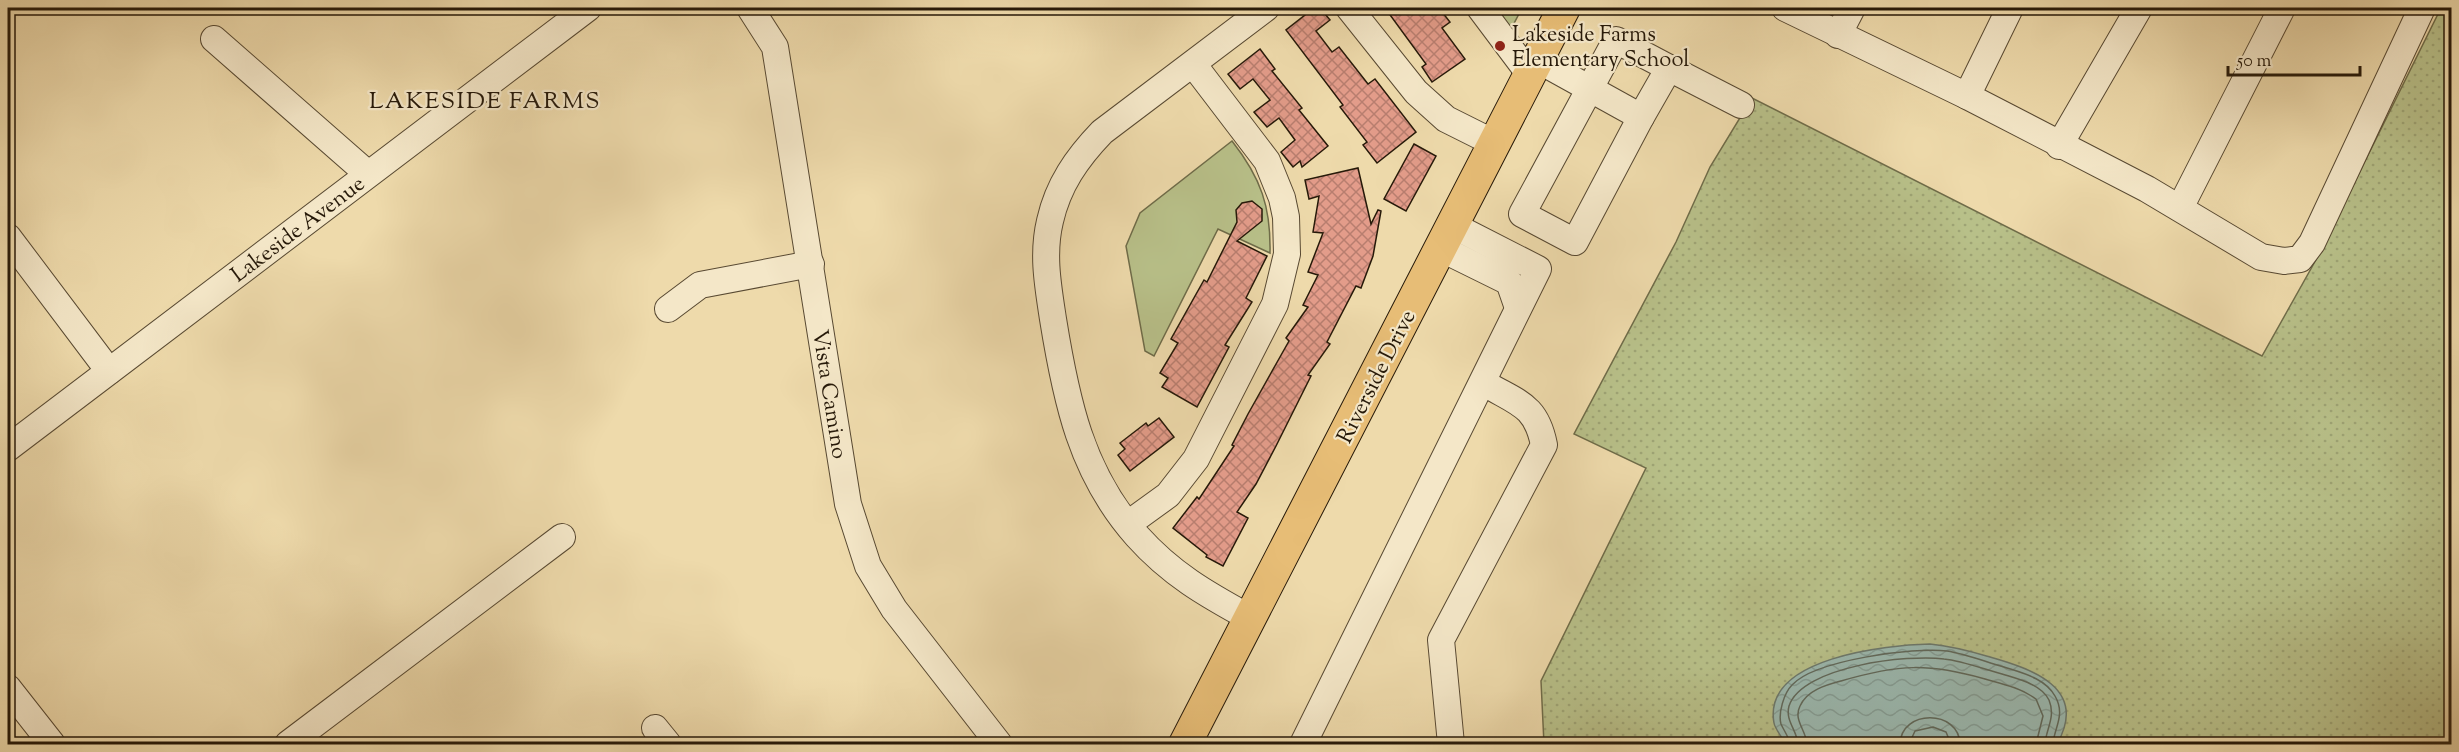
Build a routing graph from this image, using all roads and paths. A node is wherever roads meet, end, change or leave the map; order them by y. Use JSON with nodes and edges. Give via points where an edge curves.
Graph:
{"nodes":[{"id":1,"x":588,"y":8,"type":"edge"},
{"id":2,"x":750,"y":8,"type":"edge"},
{"id":3,"x":1266,"y":8,"type":"edge"},
{"id":4,"x":1349,"y":8,"type":"edge"},
{"id":5,"x":1480,"y":8,"type":"edge"},
{"id":6,"x":1564,"y":8,"type":"edge"},
{"id":7,"x":1785,"y":8,"type":"edge"},
{"id":8,"x":1852,"y":8,"type":"edge"},
{"id":9,"x":2010,"y":8,"type":"edge"},
{"id":10,"x":2139,"y":8,"type":"edge"},
{"id":11,"x":2282,"y":8,"type":"edge"},
{"id":12,"x":2422,"y":8,"type":"edge"},
{"id":13,"x":1838,"y":35,"type":"junction"},
{"id":14,"x":214,"y":39,"type":"dead end"},
{"id":15,"x":1193,"y":64,"type":"junction"},
{"id":16,"x":1534,"y":68,"type":"junction"},
{"id":17,"x":1669,"y":68,"type":"junction"},
{"id":18,"x":1590,"y":88,"type":"junction"},
{"id":19,"x":1966,"y":96,"type":"junction"},
{"id":20,"x":1741,"y":105,"type":"dead end"},
{"id":21,"x":1641,"y":117,"type":"junction"},
{"id":22,"x":1494,"y":143,"type":"junction"},
{"id":23,"x":2059,"y":146,"type":"junction"},
{"id":24,"x":368,"y":174,"type":"junction"},
{"id":25,"x":2180,"y":208,"type":"junction"},
{"id":26,"x":8,"y":237,"type":"edge"},
{"id":27,"x":1446,"y":237,"type":"junction"},
{"id":28,"x":1498,"y":247,"type":"junction"},
{"id":29,"x":812,"y":264,"type":"junction"},
{"id":30,"x":1486,"y":271,"type":"junction"},
{"id":31,"x":1518,"y":308,"type":"junction"},
{"id":32,"x":668,"y":309,"type":"dead end"},
{"id":33,"x":109,"y":371,"type":"junction"},
{"id":34,"x":1484,"y":383,"type":"junction"},
{"id":35,"x":8,"y":448,"type":"edge"},
{"id":36,"x":1128,"y":524,"type":"junction"},
{"id":37,"x":562,"y":537,"type":"dead end"},
{"id":38,"x":1250,"y":618,"type":"junction"},
{"id":39,"x":8,"y":688,"type":"edge"},
{"id":40,"x":41,"y":741,"type":"edge"},
{"id":41,"x":288,"y":744,"type":"edge"},
{"id":42,"x":999,"y":744,"type":"edge"},
{"id":43,"x":1185,"y":744,"type":"edge"},
{"id":44,"x":1303,"y":744,"type":"edge"},
{"id":45,"x":1451,"y":744,"type":"edge"}],
"edges":[{"from":1,"to":24,"type":"street","name":"Lakeside Avenue"},
{"from":2,"to":29,"type":"street","name":"Vista Camino","via":[[775,48]]},
{"from":3,"to":15,"type":"street"},
{"from":4,"to":22,"type":"street","via":[[1416,92],[1446,119]]},
{"from":5,"to":16,"type":"street"},
{"from":6,"to":16,"type":"main road","name":"Riverside Drive"},
{"from":7,"to":13,"type":"street"},
{"from":8,"to":13,"type":"street"},
{"from":9,"to":19,"type":"street"},
{"from":10,"to":23,"type":"street"},
{"from":11,"to":25,"type":"street"},
{"from":12,"to":25,"type":"street","via":[[2312,243],[2300,259],[2261,257]]},
{"from":13,"to":19,"type":"street"},
{"from":14,"to":24,"type":"street"},
{"from":15,"to":36,"type":"street","via":[[1087,147],[1063,183],[1046,241],[1045,268],[1069,409],[1093,468]]},
{"from":15,"to":36,"type":"street","via":[[1267,161],[1282,198],[1287,254],[1275,304],[1196,459],[1168,495]]},
{"from":16,"to":18,"type":"street"},
{"from":16,"to":22,"type":"main road","name":"Riverside Drive"},
{"from":17,"to":18,"type":"street","via":[[1616,40]]},
{"from":17,"to":20,"type":"street"},
{"from":17,"to":21,"type":"street"},
{"from":18,"to":21,"type":"street"},
{"from":18,"to":21,"type":"street","via":[[1522,214],[1575,243]]},
{"from":19,"to":23,"type":"street"},
{"from":22,"to":27,"type":"main road","name":"Riverside Drive"},
{"from":23,"to":25,"type":"street"},
{"from":24,"to":33,"type":"street","name":"Lakeside Avenue"},
{"from":26,"to":33,"type":"street"},
{"from":27,"to":28,"type":"street"},
{"from":27,"to":30,"type":"street"},
{"from":27,"to":38,"type":"main road","name":"Riverside Drive"},
{"from":28,"to":30,"type":"street"},
{"from":28,"to":31,"type":"street","via":[[1538,269]]},
{"from":29,"to":32,"type":"street","via":[[700,285]]},
{"from":29,"to":42,"type":"street","name":"Vista Camino","via":[[849,504],[860,546],[894,609]]},
{"from":30,"to":31,"type":"street","via":[[1509,282]]},
{"from":31,"to":34,"type":"street"},
{"from":33,"to":35,"type":"street","name":"Lakeside Avenue"},
{"from":34,"to":44,"type":"street"},
{"from":34,"to":45,"type":"street","via":[[1533,412],[1544,445],[1441,640]]},
{"from":36,"to":38,"type":"street","via":[[1179,577]]},
{"from":37,"to":41,"type":"street"},
{"from":38,"to":43,"type":"main road","name":"Riverside Drive"},
{"from":39,"to":40,"type":"street"}]}
